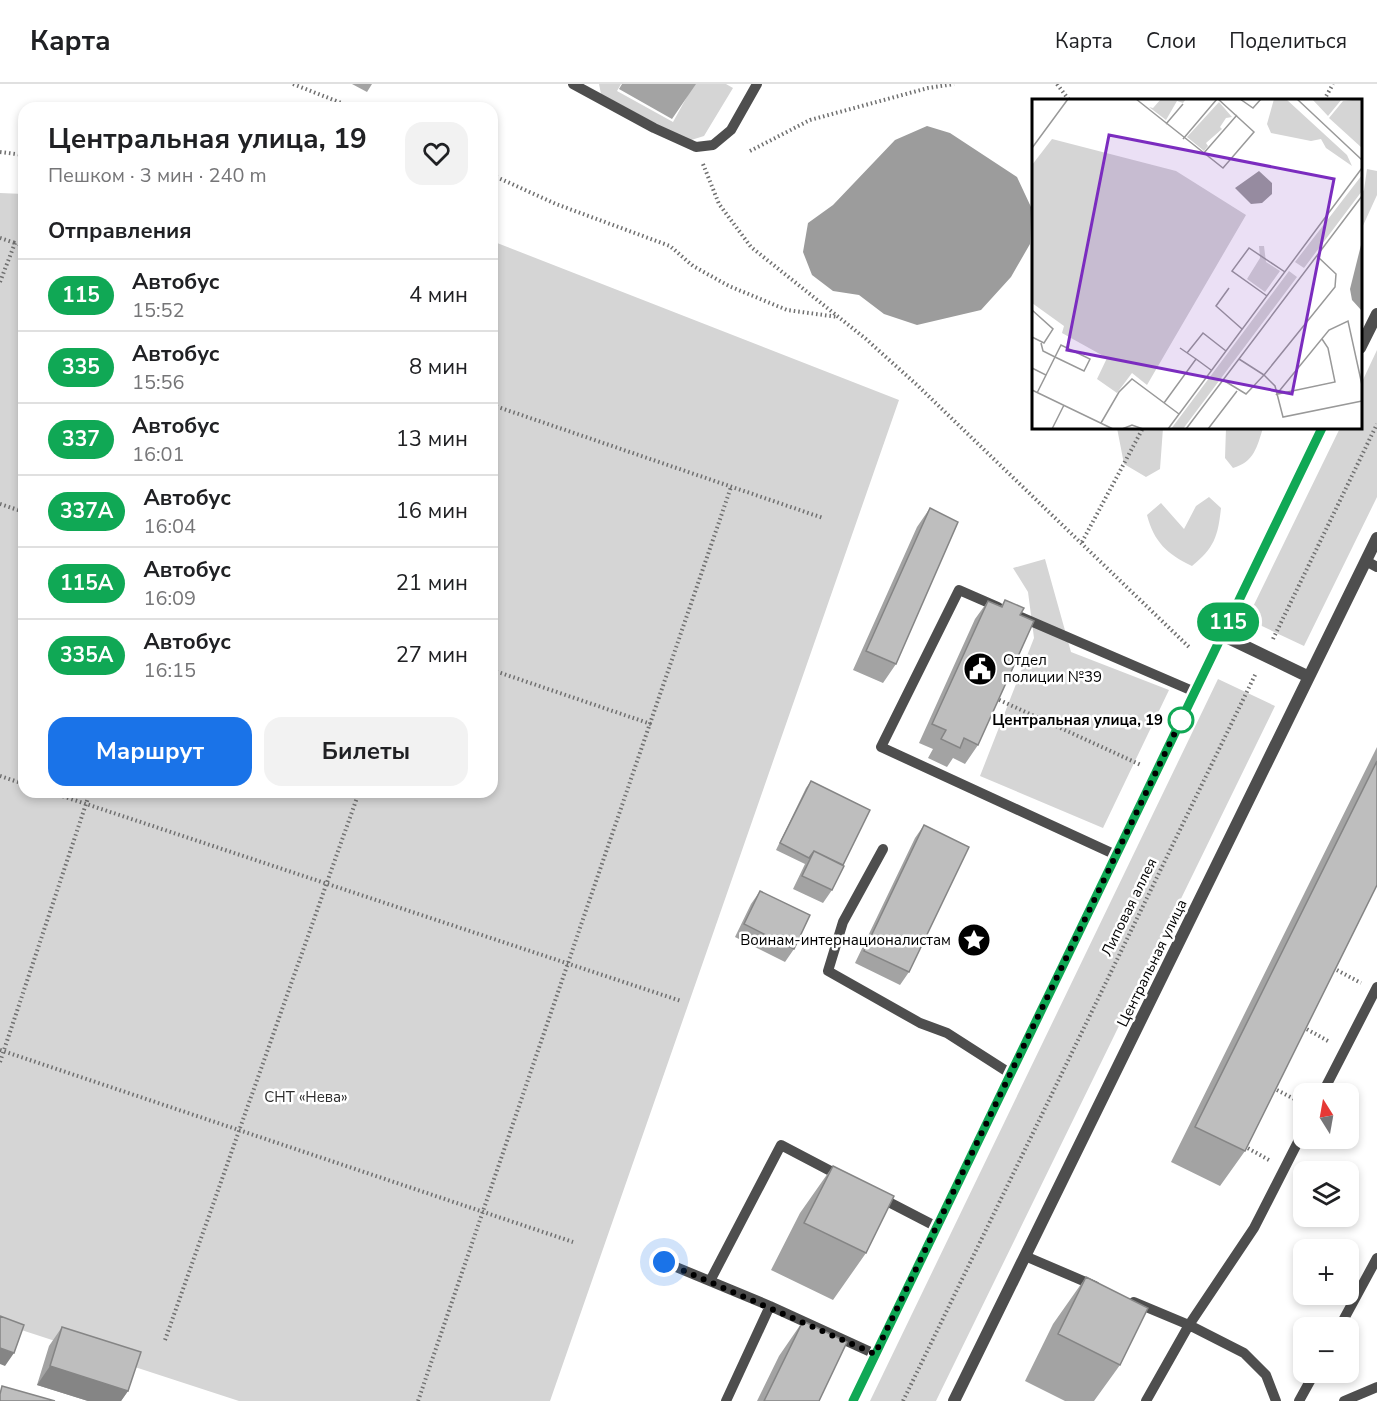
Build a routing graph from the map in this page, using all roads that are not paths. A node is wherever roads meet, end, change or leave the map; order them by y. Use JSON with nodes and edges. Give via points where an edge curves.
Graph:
{"nodes":[{"id":1,"x":757,"y":84,"type":"edge"},
{"id":2,"x":578,"y":85,"type":"edge"},
{"id":3,"x":1377,"y":314,"type":"edge"},
{"id":4,"x":1362,"y":344,"type":"edge"},
{"id":5,"x":1322,"y":429,"type":"edge"},
{"id":6,"x":1377,"y":538,"type":"edge"},
{"id":7,"x":1371,"y":564,"type":"edge"},
{"id":8,"x":1222,"y":636,"type":"junction"},
{"id":9,"x":1309,"y":677,"type":"junction"},
{"id":10,"x":1195,"y":692,"type":"junction"},
{"id":11,"x":883,"y":849,"type":"dead end"},
{"id":12,"x":1116,"y":855,"type":"junction"},
{"id":13,"x":1376,"y":988,"type":"edge"},
{"id":14,"x":1011,"y":1074,"type":"junction"},
{"id":15,"x":1328,"y":1083,"type":"edge"},
{"id":16,"x":1294,"y":1149,"type":"edge"},
{"id":17,"x":854,"y":1183,"type":"edge"},
{"id":18,"x":864,"y":1189,"type":"edge"},
{"id":19,"x":937,"y":1227,"type":"junction"},
{"id":20,"x":1025,"y":1256,"type":"junction"},
{"id":21,"x":1377,"y":1258,"type":"edge"},
{"id":22,"x":664,"y":1262,"type":"dead end"},
{"id":23,"x":710,"y":1281,"type":"junction"},
{"id":24,"x":1104,"y":1290,"type":"edge"},
{"id":25,"x":1125,"y":1299,"type":"edge"},
{"id":26,"x":770,"y":1306,"type":"junction"},
{"id":27,"x":1345,"y":1317,"type":"edge"},
{"id":28,"x":1189,"y":1325,"type":"junction"},
{"id":29,"x":875,"y":1354,"type":"junction"},
{"id":30,"x":1309,"y":1383,"type":"edge"},
{"id":31,"x":1377,"y":1387,"type":"edge"},
{"id":32,"x":726,"y":1401,"type":"edge"},
{"id":33,"x":853,"y":1401,"type":"edge"},
{"id":34,"x":955,"y":1401,"type":"edge"},
{"id":35,"x":1146,"y":1401,"type":"edge"},
{"id":36,"x":1276,"y":1401,"type":"edge"},
{"id":37,"x":1299,"y":1401,"type":"edge"},
{"id":38,"x":1344,"y":1401,"type":"edge"}],
"edges":[{"from":1,"to":2,"type":"lane","via":[[731,130],[713,145],[696,147]]},
{"from":3,"to":4,"type":"street"},
{"from":5,"to":8,"type":"street"},
{"from":6,"to":7,"type":"street","name":"Центральная улица"},
{"from":7,"to":9,"type":"street","name":"Центральная улица"},
{"from":8,"to":9,"type":"street"},
{"from":8,"to":10,"type":"street"},
{"from":9,"to":20,"type":"street","name":"Центральная улица"},
{"from":10,"to":12,"type":"street"},
{"from":10,"to":12,"type":"lane","via":[[959,590],[881,747]]},
{"from":11,"to":14,"type":"lane","via":[[843,922],[828,971],[920,1023],[947,1033]]},
{"from":12,"to":14,"type":"street"},
{"from":13,"to":15,"type":"lane"},
{"from":14,"to":19,"type":"street"},
{"from":16,"to":28,"type":"lane","via":[[1254,1228]]},
{"from":17,"to":23,"type":"lane","via":[[781,1145]]},
{"from":18,"to":19,"type":"lane"},
{"from":19,"to":29,"type":"street"},
{"from":20,"to":24,"type":"lane"},
{"from":20,"to":34,"type":"street","name":"Центральная улица"},
{"from":21,"to":27,"type":"lane"},
{"from":22,"to":23,"type":"lane"},
{"from":23,"to":26,"type":"lane"},
{"from":25,"to":28,"type":"lane"},
{"from":26,"to":29,"type":"lane"},
{"from":26,"to":32,"type":"lane"},
{"from":28,"to":35,"type":"lane"},
{"from":28,"to":36,"type":"lane","via":[[1244,1353],[1266,1375]]},
{"from":29,"to":33,"type":"street"},
{"from":30,"to":37,"type":"lane"},
{"from":31,"to":38,"type":"lane"}]}
